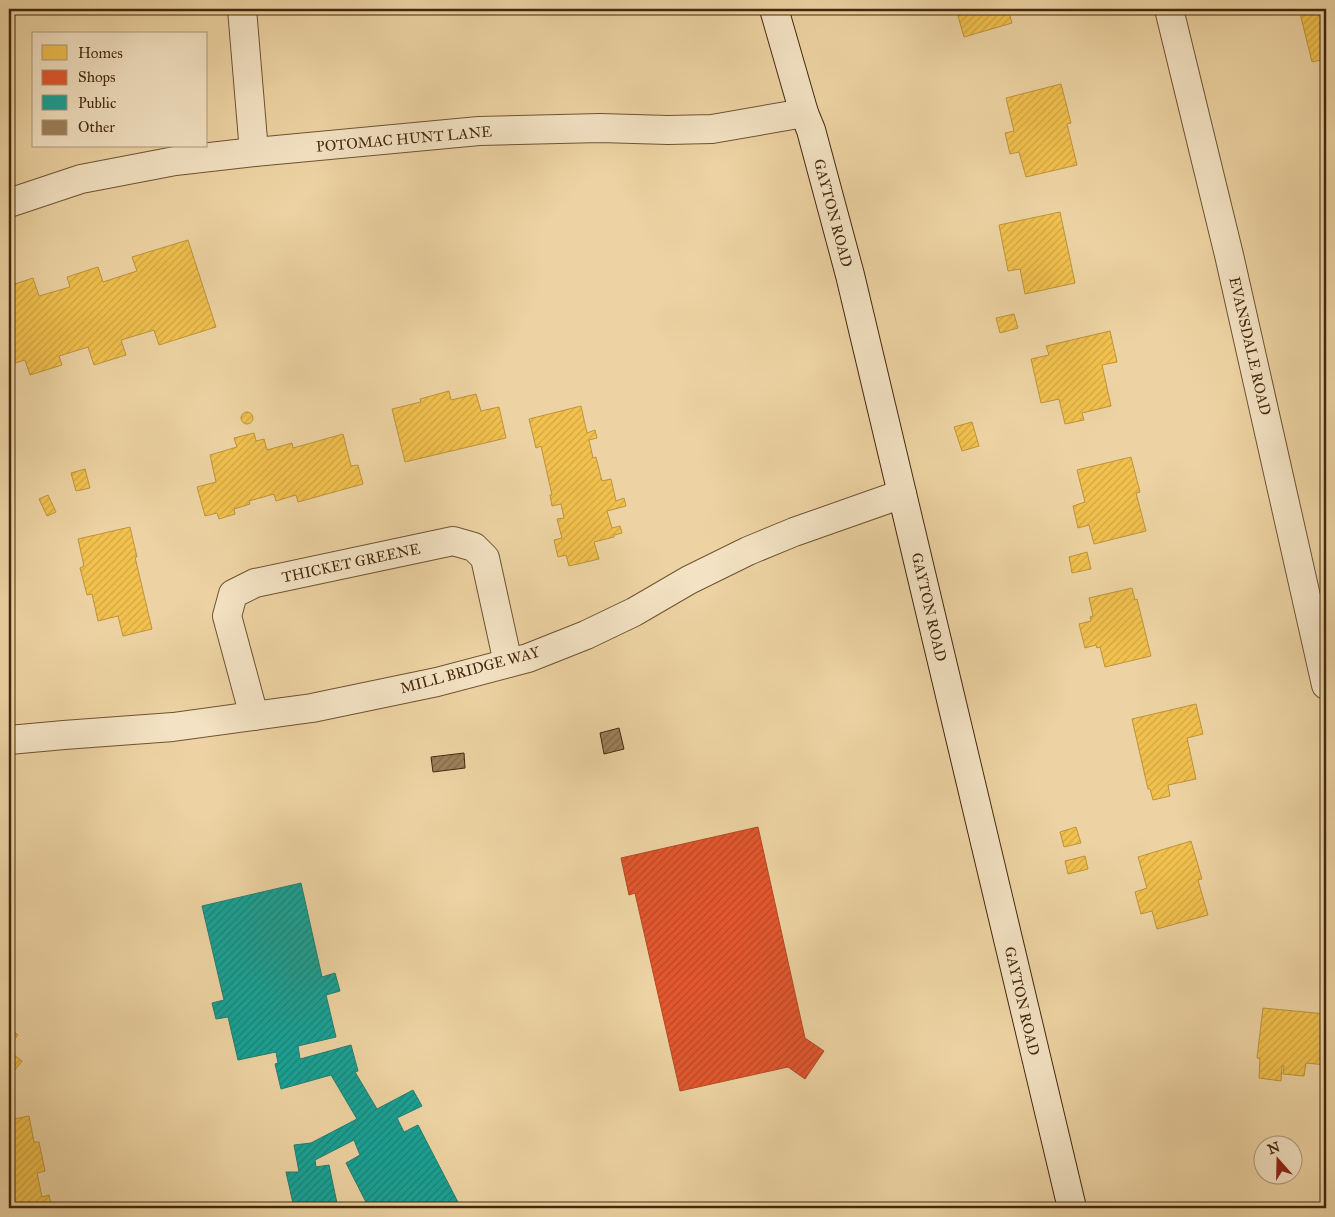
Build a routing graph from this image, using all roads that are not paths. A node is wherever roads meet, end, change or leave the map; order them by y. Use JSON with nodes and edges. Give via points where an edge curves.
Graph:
{"nodes":[{"id":1,"x":242,"y":9,"type":"edge"},
{"id":2,"x":774,"y":9,"type":"edge"},
{"id":3,"x":1169,"y":9,"type":"edge"},
{"id":4,"x":804,"y":113,"type":"junction"},
{"id":5,"x":254,"y":152,"type":"junction"},
{"id":6,"x":9,"y":203,"type":"edge"},
{"id":7,"x":902,"y":494,"type":"junction"},
{"id":8,"x":508,"y":663,"type":"junction"},
{"id":9,"x":1326,"y":685,"type":"edge"},
{"id":10,"x":254,"y":716,"type":"junction"},
{"id":11,"x":9,"y":740,"type":"edge"},
{"id":12,"x":1072,"y":1208,"type":"edge"}],
"edges":[{"from":1,"to":5,"type":"street"},
{"from":2,"to":4,"type":"street","name":"GAYTON ROAD"},
{"from":3,"to":9,"type":"street","name":"EVANSDALE ROAD","via":[[1231,264]]},
{"from":4,"to":5,"type":"street","name":"POTOMAC HUNT LANE","via":[[712,129],[479,131]]},
{"from":4,"to":7,"type":"street","name":"GAYTON ROAD","via":[[850,275]]},
{"from":5,"to":6,"type":"street","name":"POTOMAC HUNT LANE","via":[[175,161],[82,179]]},
{"from":7,"to":8,"type":"street","name":"MILL BRIDGE WAY","via":[[748,551],[602,627]]},
{"from":7,"to":12,"type":"street","name":"GAYTON ROAD"},
{"from":8,"to":10,"type":"street","name":"MILL BRIDGE WAY","via":[[437,682],[312,708]]},
{"from":8,"to":10,"type":"street","name":"THICKET GREENE","via":[[484,558],[474,547],[453,541],[255,583],[233,594],[227,616]]},
{"from":10,"to":11,"type":"street","name":"MILL BRIDGE WAY","via":[[174,727]]}]}
